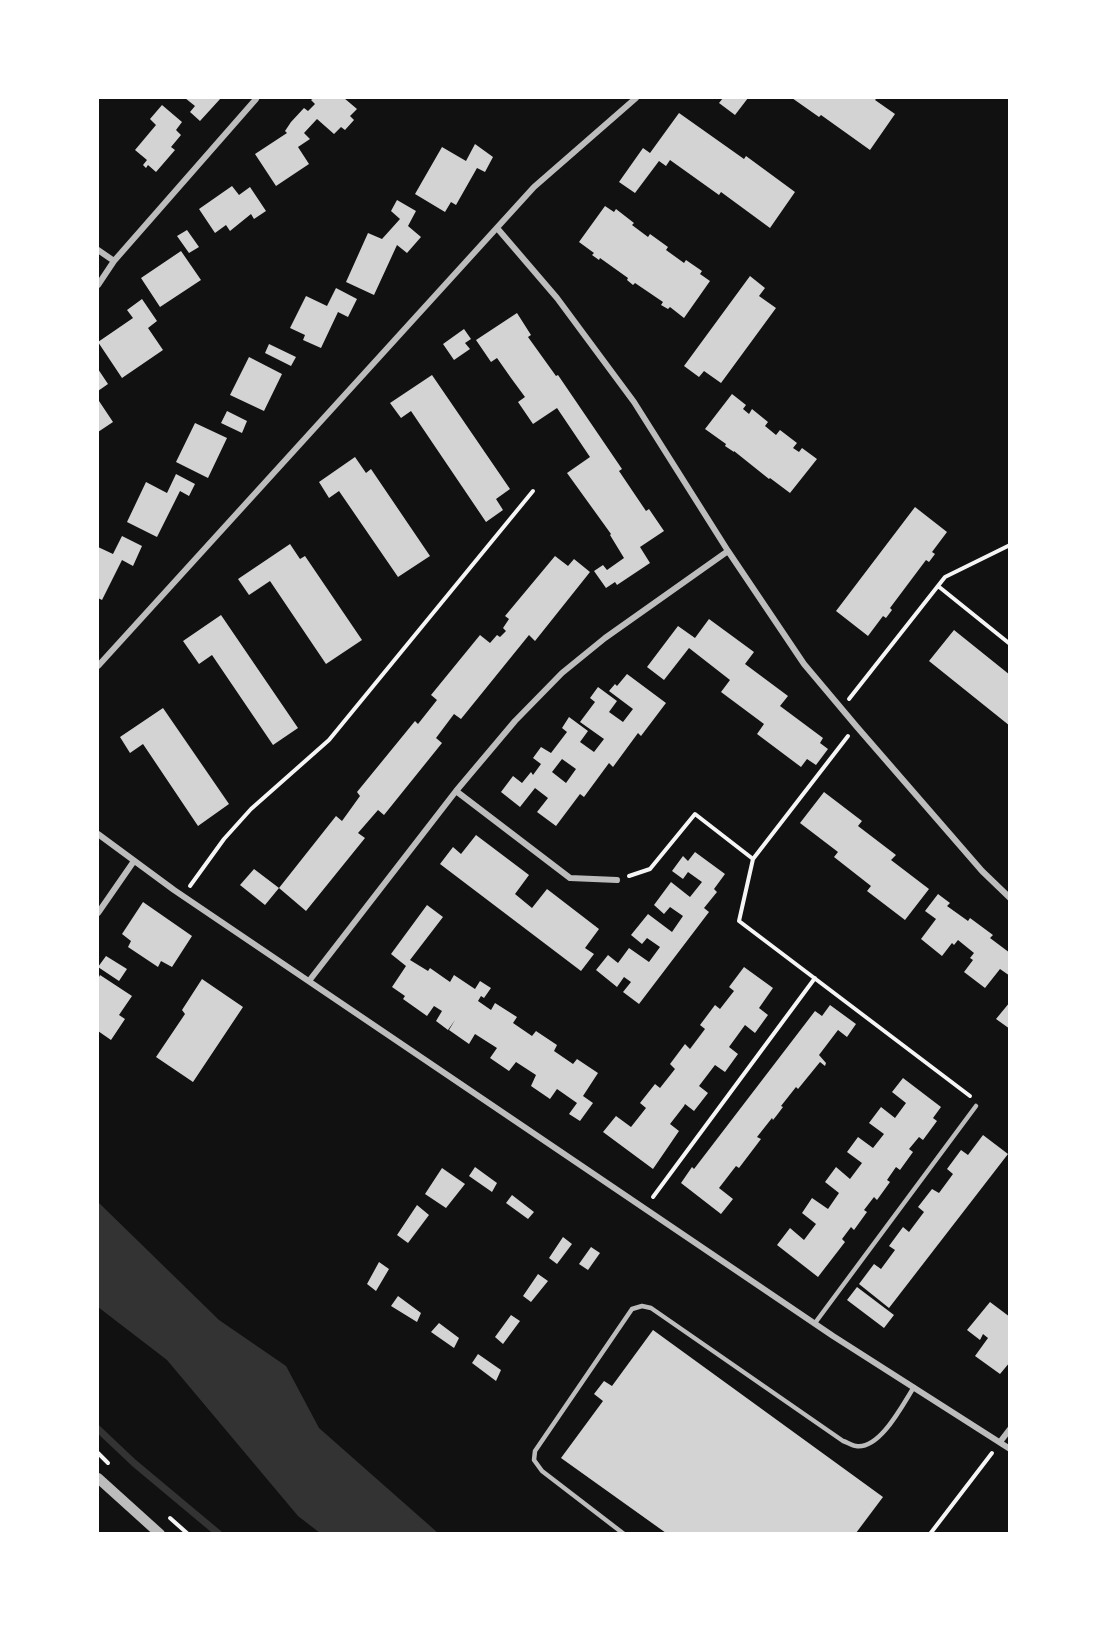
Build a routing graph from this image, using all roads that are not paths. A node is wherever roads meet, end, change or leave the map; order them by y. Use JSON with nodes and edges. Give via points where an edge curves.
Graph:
{"nodes":[{"id":1,"x":636,"y":98,"type":"edge"},
{"id":2,"x":256,"y":99,"type":"edge"},
{"id":3,"x":497,"y":228,"type":"junction"},
{"id":4,"x":98,"y":250,"type":"edge"},
{"id":5,"x":114,"y":261,"type":"junction"},
{"id":6,"x":98,"y":285,"type":"edge"},
{"id":7,"x":728,"y":551,"type":"junction"},
{"id":8,"x":98,"y":666,"type":"edge"},
{"id":9,"x":456,"y":791,"type":"junction"},
{"id":10,"x":98,"y":834,"type":"edge"},
{"id":11,"x":134,"y":861,"type":"junction"},
{"id":12,"x":617,"y":880,"type":"road end"},
{"id":13,"x":1010,"y":898,"type":"edge"},
{"id":14,"x":98,"y":913,"type":"edge"},
{"id":15,"x":309,"y":981,"type":"junction"},
{"id":16,"x":976,"y":1106,"type":"road end"},
{"id":17,"x":815,"y":1323,"type":"junction"},
{"id":18,"x":914,"y":1387,"type":"junction"},
{"id":19,"x":1010,"y":1429,"type":"edge"},
{"id":20,"x":1000,"y":1442,"type":"junction"},
{"id":21,"x":1010,"y":1449,"type":"edge"},
{"id":22,"x":98,"y":1478,"type":"edge"},
{"id":23,"x":160,"y":1533,"type":"edge"},
{"id":24,"x":624,"y":1533,"type":"edge"}],
"edges":[{"from":1,"to":3,"type":"street","via":[[534,187]]},
{"from":2,"to":5,"type":"street"},
{"from":3,"to":7,"type":"street","via":[[557,298],[634,402]]},
{"from":3,"to":8,"type":"street"},
{"from":4,"to":5,"type":"street"},
{"from":5,"to":6,"type":"street"},
{"from":7,"to":9,"type":"street","via":[[562,673]]},
{"from":7,"to":13,"type":"street","via":[[804,664],[982,871]]},
{"from":9,"to":12,"type":"street","via":[[570,878]]},
{"from":9,"to":15,"type":"street"},
{"from":10,"to":11,"type":"street"},
{"from":11,"to":14,"type":"street"},
{"from":11,"to":15,"type":"street"},
{"from":15,"to":17,"type":"street"},
{"from":16,"to":17,"type":"lane"},
{"from":17,"to":18,"type":"street"},
{"from":18,"to":20,"type":"street"},
{"from":18,"to":24,"type":"lane","via":[[887,1428],[871,1444],[857,1447],[651,1308],[633,1310],[535,1451],[534,1460],[542,1472]]},
{"from":19,"to":20,"type":"street"},
{"from":20,"to":21,"type":"street"},
{"from":22,"to":23,"type":"street"}]}
